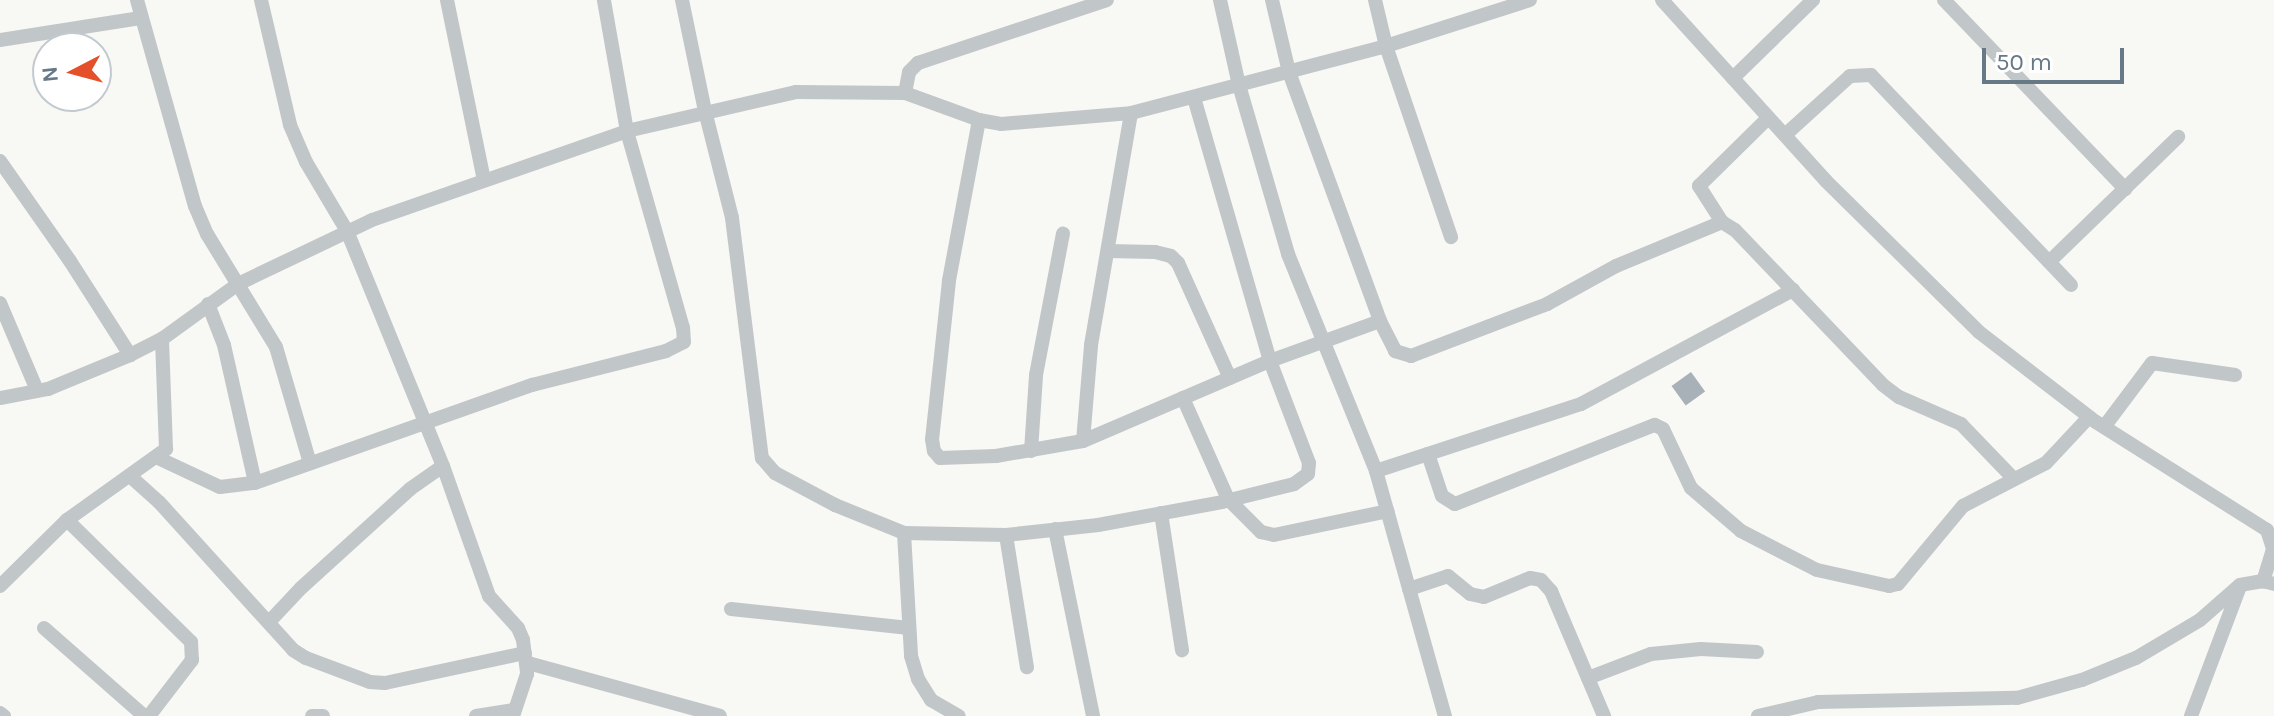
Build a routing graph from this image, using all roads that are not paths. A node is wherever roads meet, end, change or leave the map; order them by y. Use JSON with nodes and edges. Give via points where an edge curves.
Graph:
{"nodes":[{"id":1,"x":137,"y":0,"type":"edge"},
{"id":2,"x":261,"y":0,"type":"edge"},
{"id":3,"x":447,"y":0,"type":"edge"},
{"id":4,"x":604,"y":0,"type":"edge"},
{"id":5,"x":682,"y":0,"type":"edge"},
{"id":6,"x":1107,"y":0,"type":"edge"},
{"id":7,"x":1220,"y":0,"type":"edge"},
{"id":8,"x":1272,"y":0,"type":"edge"},
{"id":9,"x":1375,"y":0,"type":"edge"},
{"id":10,"x":1530,"y":0,"type":"edge"},
{"id":11,"x":1662,"y":0,"type":"edge"},
{"id":12,"x":1813,"y":0,"type":"edge"},
{"id":13,"x":1944,"y":0,"type":"edge"},
{"id":14,"x":140,"y":18,"type":"junction"},
{"id":15,"x":0,"y":40,"type":"edge"},
{"id":16,"x":1386,"y":46,"type":"junction"},
{"id":17,"x":1289,"y":72,"type":"junction"},
{"id":18,"x":1733,"y":78,"type":"junction"},
{"id":19,"x":1239,"y":85,"type":"junction"},
{"id":20,"x":905,"y":93,"type":"junction"},
{"id":21,"x":1194,"y":98,"type":"junction"},
{"id":22,"x":705,"y":111,"type":"junction"},
{"id":23,"x":1131,"y":113,"type":"junction"},
{"id":24,"x":1768,"y":118,"type":"junction"},
{"id":25,"x":979,"y":120,"type":"junction"},
{"id":26,"x":627,"y":131,"type":"junction"},
{"id":27,"x":1785,"y":135,"type":"junction"},
{"id":28,"x":2178,"y":137,"type":"dead end"},
{"id":29,"x":0,"y":161,"type":"edge"},
{"id":30,"x":484,"y":180,"type":"junction"},
{"id":31,"x":2125,"y":189,"type":"junction"},
{"id":32,"x":1722,"y":222,"type":"junction"},
{"id":33,"x":347,"y":231,"type":"junction"},
{"id":34,"x":1063,"y":234,"type":"dead end"},
{"id":35,"x":1451,"y":237,"type":"dead end"},
{"id":36,"x":1108,"y":251,"type":"junction"},
{"id":37,"x":2049,"y":262,"type":"junction"},
{"id":38,"x":238,"y":284,"type":"junction"},
{"id":39,"x":2071,"y":285,"type":"dead end"},
{"id":40,"x":1793,"y":290,"type":"junction"},
{"id":41,"x":0,"y":303,"type":"edge"},
{"id":42,"x":208,"y":304,"type":"junction"},
{"id":43,"x":1380,"y":321,"type":"junction"},
{"id":44,"x":162,"y":339,"type":"junction"},
{"id":45,"x":1322,"y":341,"type":"junction"},
{"id":46,"x":130,"y":355,"type":"junction"},
{"id":47,"x":1270,"y":361,"type":"junction"},
{"id":48,"x":2235,"y":375,"type":"dead end"},
{"id":49,"x":1230,"y":378,"type":"junction"},
{"id":50,"x":37,"y":390,"type":"junction"},
{"id":51,"x":0,"y":398,"type":"edge"},
{"id":52,"x":1183,"y":398,"type":"junction"},
{"id":53,"x":2089,"y":417,"type":"junction"},
{"id":54,"x":426,"y":424,"type":"junction"},
{"id":55,"x":2104,"y":427,"type":"junction"},
{"id":56,"x":1083,"y":441,"type":"junction"},
{"id":57,"x":1031,"y":451,"type":"junction"},
{"id":58,"x":1428,"y":454,"type":"junction"},
{"id":59,"x":158,"y":458,"type":"junction"},
{"id":60,"x":310,"y":463,"type":"junction"},
{"id":61,"x":443,"y":466,"type":"junction"},
{"id":62,"x":1376,"y":471,"type":"junction"},
{"id":63,"x":130,"y":476,"type":"junction"},
{"id":64,"x":2014,"y":479,"type":"junction"},
{"id":65,"x":255,"y":483,"type":"junction"},
{"id":66,"x":1228,"y":499,"type":"junction"},
{"id":67,"x":1388,"y":511,"type":"junction"},
{"id":68,"x":1161,"y":513,"type":"junction"},
{"id":69,"x":67,"y":520,"type":"junction"},
{"id":70,"x":1055,"y":529,"type":"junction"},
{"id":71,"x":904,"y":533,"type":"junction"},
{"id":72,"x":1006,"y":535,"type":"junction"},
{"id":73,"x":2269,"y":583,"type":"edge"},
{"id":74,"x":2240,"y":585,"type":"junction"},
{"id":75,"x":0,"y":586,"type":"edge"},
{"id":76,"x":1409,"y":589,"type":"junction"},
{"id":77,"x":731,"y":609,"type":"dead end"},
{"id":78,"x":269,"y":622,"type":"junction"},
{"id":79,"x":44,"y":628,"type":"dead end"},
{"id":80,"x":909,"y":628,"type":"junction"},
{"id":81,"x":1182,"y":650,"type":"dead end"},
{"id":82,"x":1757,"y":652,"type":"dead end"},
{"id":83,"x":527,"y":658,"type":"junction"},
{"id":84,"x":1027,"y":667,"type":"dead end"},
{"id":85,"x":1588,"y":678,"type":"junction"},
{"id":86,"x":2017,"y":698,"type":"junction"},
{"id":87,"x":1827,"y":709,"type":"edge"},
{"id":88,"x":514,"y":713,"type":"edge"},
{"id":89,"x":715,"y":715,"type":"edge"},
{"id":90,"x":146,"y":716,"type":"edge"},
{"id":91,"x":312,"y":716,"type":"edge"},
{"id":92,"x":323,"y":716,"type":"edge"},
{"id":93,"x":476,"y":716,"type":"edge"},
{"id":94,"x":959,"y":716,"type":"edge"},
{"id":95,"x":1093,"y":716,"type":"edge"},
{"id":96,"x":1445,"y":716,"type":"edge"},
{"id":97,"x":1604,"y":716,"type":"edge"},
{"id":98,"x":1758,"y":716,"type":"edge"},
{"id":99,"x":2019,"y":716,"type":"edge"},
{"id":100,"x":2191,"y":716,"type":"edge"}],
"edges":[{"from":1,"to":14,"type":"street"},
{"from":2,"to":33,"type":"street","via":[[290,125]]},
{"from":3,"to":30,"type":"street"},
{"from":4,"to":26,"type":"street"},
{"from":5,"to":22,"type":"street"},
{"from":6,"to":20,"type":"street","via":[[918,63],[909,72]]},
{"from":7,"to":19,"type":"street"},
{"from":8,"to":17,"type":"street"},
{"from":9,"to":16,"type":"street"},
{"from":10,"to":16,"type":"street"},
{"from":11,"to":18,"type":"street"},
{"from":12,"to":18,"type":"street"},
{"from":13,"to":31,"type":"street"},
{"from":14,"to":15,"type":"street"},
{"from":14,"to":38,"type":"street","via":[[195,206]]},
{"from":16,"to":17,"type":"street"},
{"from":16,"to":35,"type":"street"},
{"from":17,"to":19,"type":"street"},
{"from":17,"to":43,"type":"street"},
{"from":18,"to":24,"type":"street"},
{"from":19,"to":21,"type":"street"},
{"from":19,"to":45,"type":"street","via":[[1288,254]]},
{"from":20,"to":22,"type":"street","via":[[796,92]]},
{"from":20,"to":25,"type":"street"},
{"from":21,"to":23,"type":"street"},
{"from":21,"to":47,"type":"street"},
{"from":22,"to":26,"type":"street"},
{"from":22,"to":71,"type":"street","via":[[732,218],[762,458],[775,473],[835,505]]},
{"from":23,"to":25,"type":"street","via":[[1001,124]]},
{"from":23,"to":36,"type":"street"},
{"from":24,"to":27,"type":"street"},
{"from":24,"to":32,"type":"street","via":[[1699,186]]},
{"from":25,"to":57,"type":"street","via":[[949,281],[934,451],[940,458],[953,459]]},
{"from":26,"to":30,"type":"street"},
{"from":26,"to":54,"type":"street","via":[[684,342],[532,385]]},
{"from":27,"to":37,"type":"street","via":[[1850,76],[1871,75]]},
{"from":27,"to":53,"type":"street","via":[[1979,332]]},
{"from":28,"to":31,"type":"street"},
{"from":29,"to":46,"type":"street"},
{"from":30,"to":33,"type":"street"},
{"from":31,"to":37,"type":"street"},
{"from":32,"to":40,"type":"street"},
{"from":32,"to":43,"type":"street","via":[[1616,266],[1547,304],[1411,356],[1395,351]]},
{"from":33,"to":38,"type":"street"},
{"from":33,"to":54,"type":"street"},
{"from":34,"to":57,"type":"street","via":[[1036,375]]},
{"from":36,"to":49,"type":"street","via":[[1155,252],[1178,263]]},
{"from":36,"to":56,"type":"street","via":[[1091,345]]},
{"from":37,"to":39,"type":"street"},
{"from":38,"to":42,"type":"street"},
{"from":38,"to":60,"type":"street","via":[[276,347]]},
{"from":40,"to":58,"type":"street","via":[[1581,404]]},
{"from":40,"to":64,"type":"street","via":[[1883,385],[1961,424]]},
{"from":41,"to":50,"type":"street"},
{"from":42,"to":44,"type":"street"},
{"from":42,"to":65,"type":"street","via":[[224,345]]},
{"from":43,"to":45,"type":"street"},
{"from":44,"to":46,"type":"street"},
{"from":44,"to":59,"type":"street","via":[[168,438]]},
{"from":45,"to":47,"type":"street"},
{"from":45,"to":62,"type":"street"},
{"from":46,"to":50,"type":"street"},
{"from":47,"to":49,"type":"street"},
{"from":47,"to":66,"type":"street","via":[[1309,463],[1308,474],[1294,484]]},
{"from":48,"to":55,"type":"street","via":[[2152,363]]},
{"from":49,"to":52,"type":"street"},
{"from":50,"to":51,"type":"street"},
{"from":52,"to":56,"type":"street"},
{"from":52,"to":66,"type":"street"},
{"from":53,"to":55,"type":"street"},
{"from":53,"to":64,"type":"street","via":[[2046,463]]},
{"from":54,"to":60,"type":"street"},
{"from":54,"to":61,"type":"street"},
{"from":55,"to":73,"type":"street","via":[[2267,530],[2273,549]]},
{"from":56,"to":57,"type":"street"},
{"from":58,"to":62,"type":"street"},
{"from":58,"to":64,"type":"street","via":[[1442,496],[1455,504],[1655,425],[1663,429],[1691,488],[1741,531],[1817,570],[1889,586],[1898,584],[1952,515]]},
{"from":59,"to":63,"type":"street"},
{"from":59,"to":65,"type":"street","via":[[220,487]]},
{"from":60,"to":65,"type":"street"},
{"from":61,"to":78,"type":"street","via":[[410,489]]},
{"from":61,"to":83,"type":"street","via":[[489,596],[518,628]]},
{"from":62,"to":67,"type":"street"},
{"from":63,"to":69,"type":"street"},
{"from":63,"to":78,"type":"street"},
{"from":66,"to":67,"type":"street","via":[[1268,535]]},
{"from":66,"to":68,"type":"street"},
{"from":67,"to":76,"type":"street"},
{"from":68,"to":70,"type":"street"},
{"from":68,"to":81,"type":"street"},
{"from":69,"to":75,"type":"street"},
{"from":69,"to":90,"type":"street","via":[[191,642],[192,660]]},
{"from":70,"to":72,"type":"street"},
{"from":70,"to":95,"type":"street"},
{"from":71,"to":72,"type":"street"},
{"from":71,"to":80,"type":"street"},
{"from":72,"to":84,"type":"street"},
{"from":73,"to":74,"type":"street"},
{"from":74,"to":86,"type":"street","via":[[2200,620],[2136,658]]},
{"from":74,"to":100,"type":"street"},
{"from":76,"to":85,"type":"street","via":[[1448,576],[1470,594],[1484,597],[1530,578],[1541,580],[1551,591]]},
{"from":76,"to":96,"type":"street"},
{"from":77,"to":80,"type":"street"},
{"from":78,"to":83,"type":"street","via":[[293,650],[370,682]]},
{"from":79,"to":90,"type":"street"},
{"from":80,"to":94,"type":"street","via":[[911,656],[925,693]]},
{"from":82,"to":85,"type":"street","via":[[1701,649],[1651,654]]},
{"from":83,"to":88,"type":"street"},
{"from":83,"to":89,"type":"street"},
{"from":85,"to":97,"type":"street"},
{"from":86,"to":87,"type":"street"},
{"from":86,"to":99,"type":"street"},
{"from":87,"to":98,"type":"street"},
{"from":88,"to":93,"type":"street"},
{"from":91,"to":92,"type":"street"}]}
